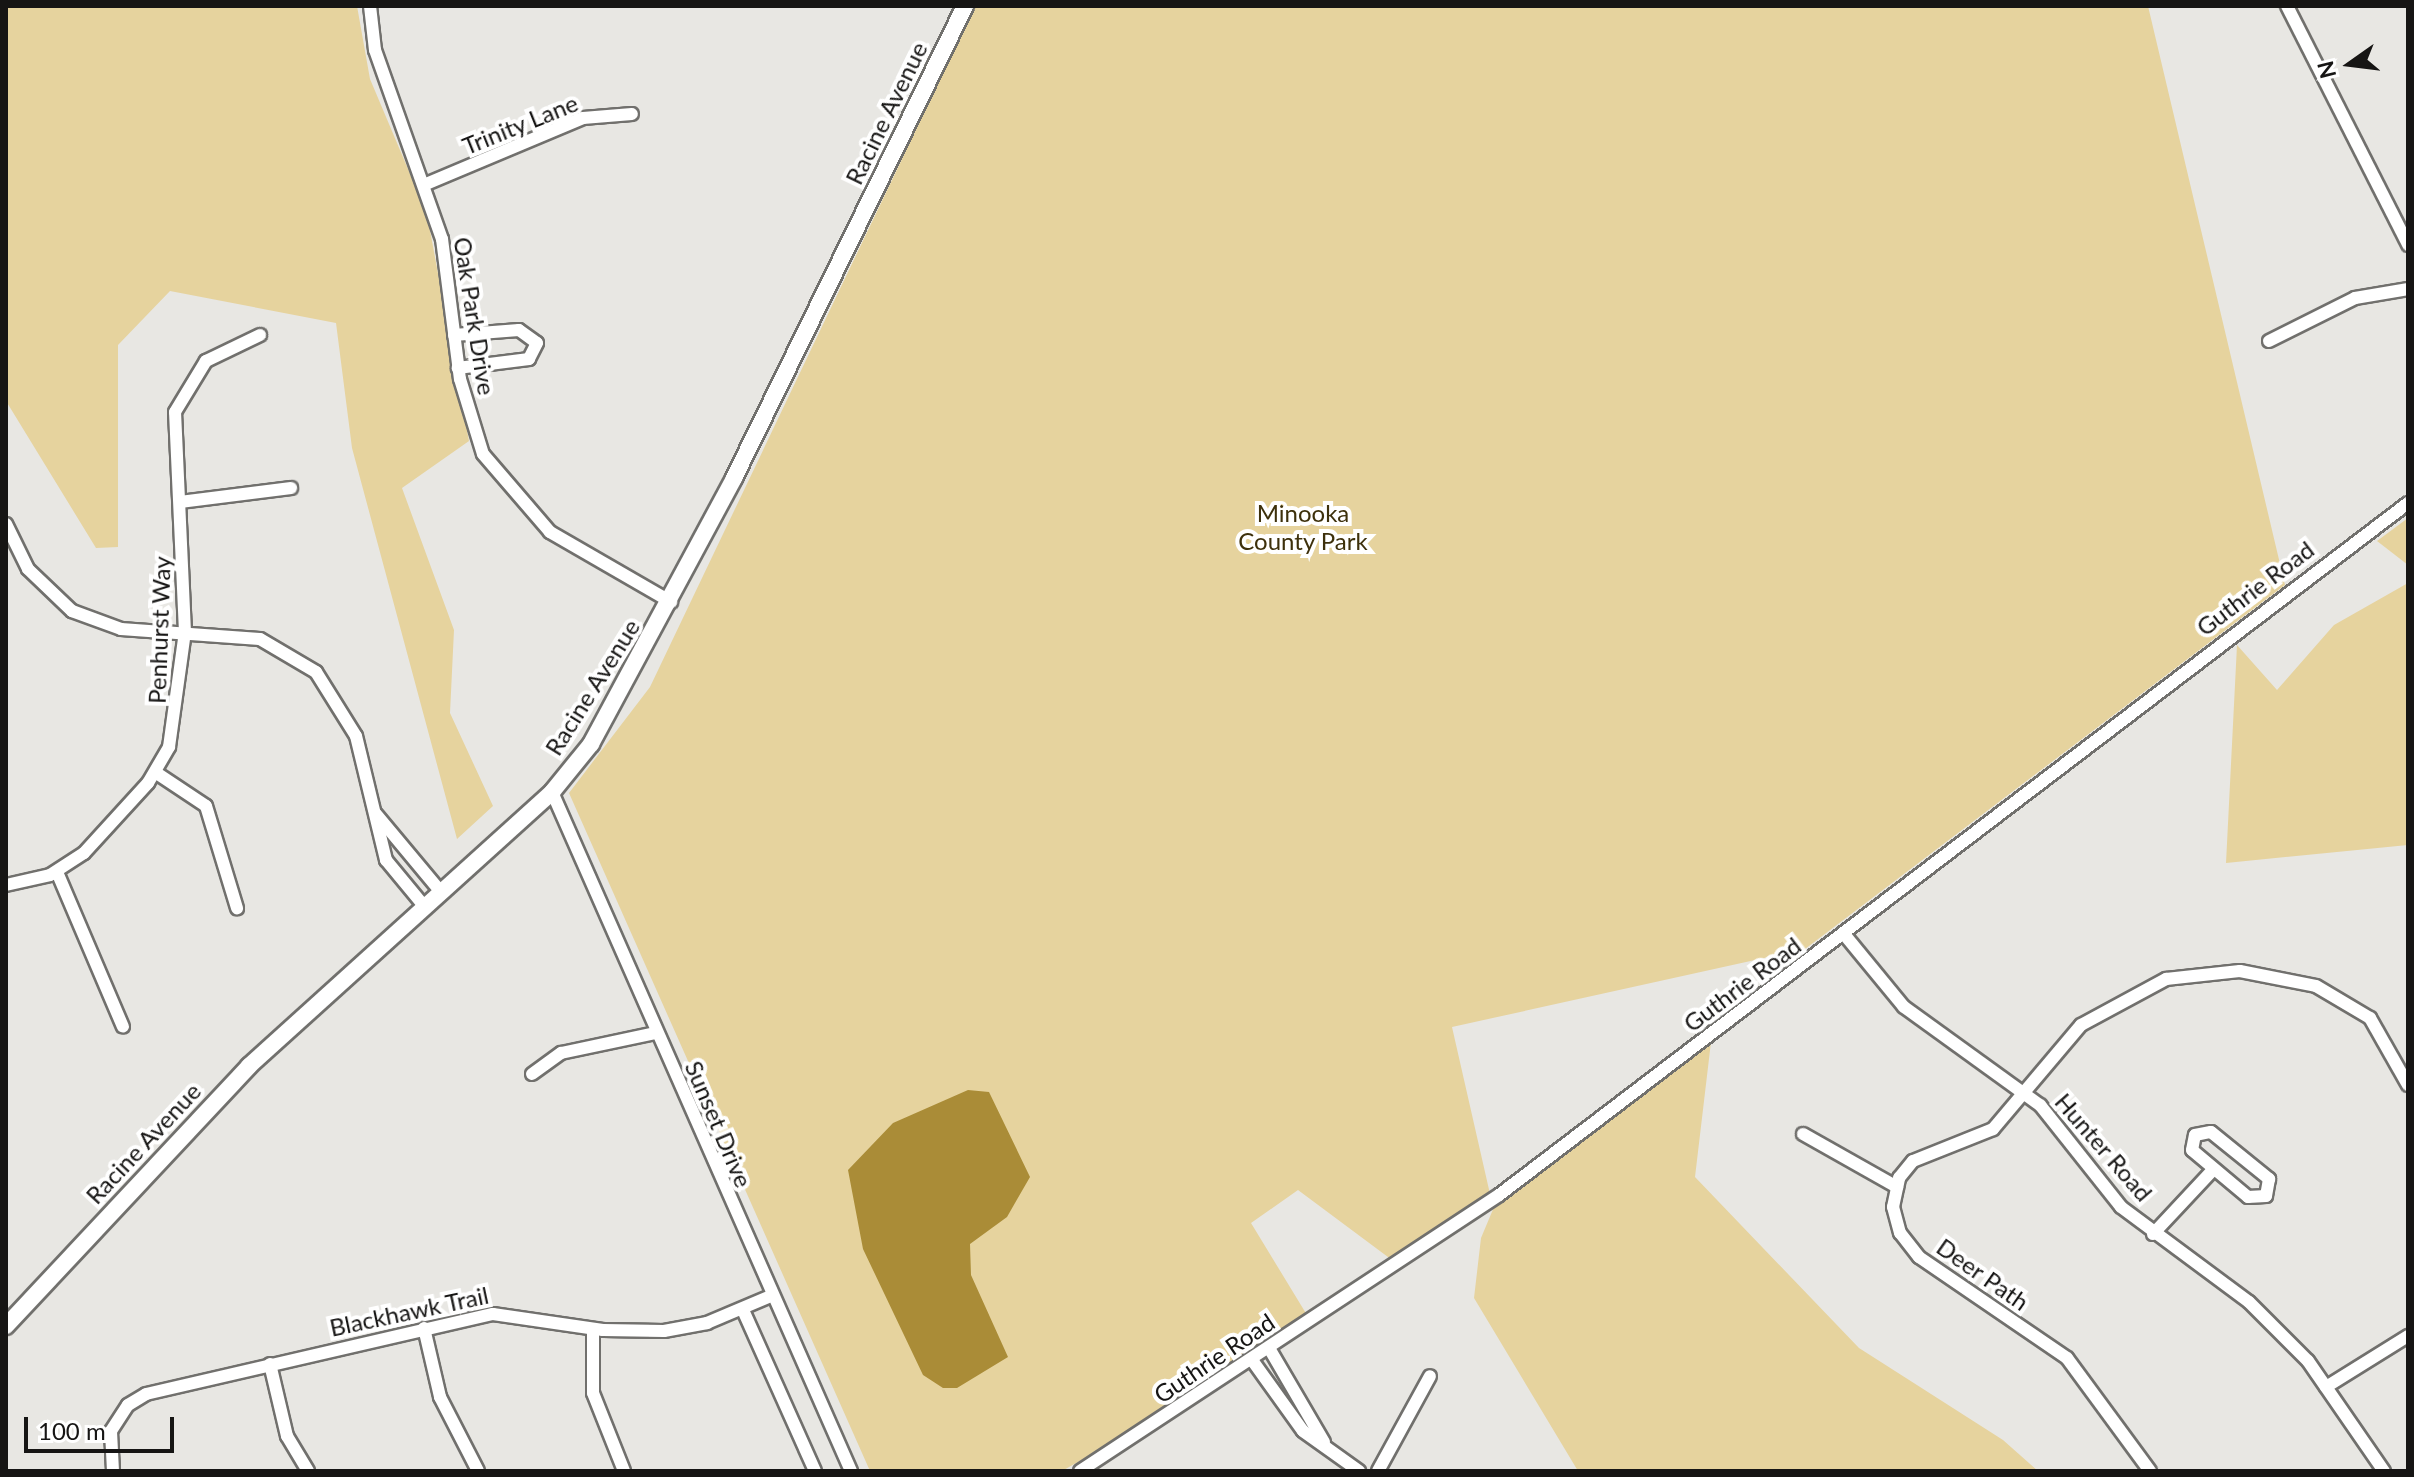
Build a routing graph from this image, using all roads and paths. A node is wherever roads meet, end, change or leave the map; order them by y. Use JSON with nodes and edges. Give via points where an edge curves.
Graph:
{"nodes":[{"id":1,"x":370,"y":6,"type":"edge"},
{"id":2,"x":965,"y":6,"type":"edge"},
{"id":3,"x":2287,"y":6,"type":"edge"},
{"id":4,"x":632,"y":114,"type":"dead end"},
{"id":5,"x":426,"y":184,"type":"junction"},
{"id":6,"x":2408,"y":245,"type":"edge"},
{"id":7,"x":2408,"y":289,"type":"edge"},
{"id":8,"x":260,"y":335,"type":"dead end"},
{"id":9,"x":454,"y":335,"type":"junction"},
{"id":10,"x":2269,"y":341,"type":"dead end"},
{"id":11,"x":458,"y":368,"type":"junction"},
{"id":12,"x":291,"y":488,"type":"dead end"},
{"id":13,"x":180,"y":502,"type":"junction"},
{"id":14,"x":2408,"y":503,"type":"edge"},
{"id":15,"x":6,"y":524,"type":"edge"},
{"id":16,"x":671,"y":602,"type":"junction"},
{"id":17,"x":185,"y":632,"type":"junction"},
{"id":18,"x":155,"y":772,"type":"junction"},
{"id":19,"x":552,"y":792,"type":"junction"},
{"id":20,"x":376,"y":814,"type":"junction"},
{"id":21,"x":57,"y":872,"type":"junction"},
{"id":22,"x":6,"y":885,"type":"edge"},
{"id":23,"x":441,"y":892,"type":"junction"},
{"id":24,"x":424,"y":906,"type":"junction"},
{"id":25,"x":237,"y":908,"type":"dead end"},
{"id":26,"x":1844,"y":934,"type":"junction"},
{"id":27,"x":123,"y":1027,"type":"dead end"},
{"id":28,"x":655,"y":1033,"type":"junction"},
{"id":29,"x":532,"y":1074,"type":"dead end"},
{"id":30,"x":2408,"y":1085,"type":"edge"},
{"id":31,"x":2024,"y":1093,"type":"junction"},
{"id":32,"x":1803,"y":1134,"type":"dead end"},
{"id":33,"x":2212,"y":1171,"type":"junction"},
{"id":34,"x":1897,"y":1187,"type":"junction"},
{"id":35,"x":2153,"y":1234,"type":"junction"},
{"id":36,"x":771,"y":1296,"type":"junction"},
{"id":37,"x":743,"y":1310,"type":"junction"},
{"id":38,"x":6,"y":1326,"type":"edge"},
{"id":39,"x":424,"y":1328,"type":"junction"},
{"id":40,"x":593,"y":1329,"type":"junction"},
{"id":41,"x":2408,"y":1336,"type":"edge"},
{"id":42,"x":1269,"y":1348,"type":"junction"},
{"id":43,"x":1252,"y":1360,"type":"junction"},
{"id":44,"x":270,"y":1364,"type":"junction"},
{"id":45,"x":1430,"y":1376,"type":"dead end"},
{"id":46,"x":2326,"y":1387,"type":"junction"},
{"id":47,"x":1298,"y":1393,"type":"junction"},
{"id":48,"x":1282,"y":1402,"type":"junction"},
{"id":49,"x":1324,"y":1442,"type":"junction"},
{"id":50,"x":113,"y":1471,"type":"edge"},
{"id":51,"x":308,"y":1471,"type":"edge"},
{"id":52,"x":478,"y":1471,"type":"edge"},
{"id":53,"x":624,"y":1471,"type":"edge"},
{"id":54,"x":815,"y":1471,"type":"edge"},
{"id":55,"x":851,"y":1471,"type":"edge"},
{"id":56,"x":1080,"y":1471,"type":"edge"},
{"id":57,"x":1359,"y":1471,"type":"edge"},
{"id":58,"x":1378,"y":1471,"type":"edge"},
{"id":59,"x":2150,"y":1471,"type":"edge"},
{"id":60,"x":2384,"y":1471,"type":"edge"}],
"edges":[{"from":1,"to":5,"type":"street","name":"Oak Park Drive","via":[[374,46]]},
{"from":2,"to":16,"type":"main road","name":"Racine Avenue"},
{"from":3,"to":6,"type":"street"},
{"from":4,"to":5,"type":"street","name":"Trinity Lane","via":[[583,118]]},
{"from":5,"to":9,"type":"street","name":"Oak Park Drive"},
{"from":7,"to":10,"type":"street","via":[[2355,298]]},
{"from":8,"to":13,"type":"street","name":"Penhurst Way","via":[[214,354],[186,385],[175,412]]},
{"from":9,"to":11,"type":"street","name":"Oak Park Drive"},
{"from":9,"to":11,"type":"street","via":[[519,330],[537,343],[529,359]]},
{"from":11,"to":16,"type":"street","name":"Oak Park Drive","via":[[475,436],[513,497],[550,532]]},
{"from":12,"to":13,"type":"street"},
{"from":13,"to":17,"type":"street","name":"Penhurst Way"},
{"from":14,"to":26,"type":"street","name":"Guthrie Road"},
{"from":15,"to":17,"type":"street","via":[[28,569],[72,611],[121,629]]},
{"from":16,"to":19,"type":"main road","name":"Racine Avenue","via":[[591,744]]},
{"from":17,"to":18,"type":"street","name":"Penhurst Way","via":[[179,713]]},
{"from":17,"to":20,"type":"street","via":[[260,639],[316,672],[349,718]]},
{"from":18,"to":21,"type":"street","name":"Penhurst Way","via":[[98,840]]},
{"from":18,"to":25,"type":"street","via":[[194,793],[210,812]]},
{"from":19,"to":23,"type":"main road","name":"Racine Avenue"},
{"from":19,"to":28,"type":"street","name":"Sunset Drive"},
{"from":20,"to":23,"type":"street"},
{"from":20,"to":24,"type":"street","via":[[386,860]]},
{"from":21,"to":22,"type":"street","name":"Penhurst Way"},
{"from":21,"to":27,"type":"street"},
{"from":23,"to":24,"type":"main road","name":"Racine Avenue"},
{"from":24,"to":38,"type":"main road","name":"Racine Avenue","via":[[259,1056]]},
{"from":26,"to":31,"type":"street","name":"Hunter Road","via":[[1904,1007]]},
{"from":26,"to":42,"type":"street","name":"Guthrie Road","via":[[1463,1219]]},
{"from":28,"to":29,"type":"street","via":[[570,1051]]},
{"from":28,"to":36,"type":"street","name":"Sunset Drive"},
{"from":30,"to":31,"type":"street","via":[[2370,1018],[2316,986],[2240,971],[2166,979],[2120,1001],[2064,1041]]},
{"from":31,"to":34,"type":"street","via":[[1993,1129],[1913,1161]]},
{"from":31,"to":35,"type":"street","name":"Hunter Road","via":[[2064,1129],[2113,1198]]},
{"from":32,"to":34,"type":"street","via":[[1828,1154]]},
{"from":33,"to":33,"type":"street","via":[[2248,1197],[2270,1190],[2269,1179],[2203,1131],[2191,1140],[2192,1150]]},
{"from":33,"to":35,"type":"street"},
{"from":34,"to":59,"type":"street","name":"Deer Path","via":[[1900,1233],[1919,1257],[2067,1358]]},
{"from":35,"to":46,"type":"street","name":"Hunter Road","via":[[2249,1302]]},
{"from":36,"to":37,"type":"street","name":"Blackhawk Trail"},
{"from":36,"to":55,"type":"street","name":"Sunset Drive"},
{"from":37,"to":40,"type":"street","name":"Blackhawk Trail","via":[[686,1328]]},
{"from":37,"to":54,"type":"street"},
{"from":39,"to":40,"type":"street","name":"Blackhawk Trail","via":[[508,1313]]},
{"from":39,"to":44,"type":"street","name":"Blackhawk Trail"},
{"from":39,"to":52,"type":"street","via":[[440,1397]]},
{"from":40,"to":53,"type":"street","via":[[593,1393]]},
{"from":41,"to":46,"type":"street"},
{"from":42,"to":43,"type":"street","name":"Guthrie Road"},
{"from":42,"to":47,"type":"street"},
{"from":43,"to":48,"type":"street"},
{"from":43,"to":56,"type":"street","name":"Guthrie Road"},
{"from":44,"to":50,"type":"street","name":"Blackhawk Trail","via":[[136,1398],[111,1431]]},
{"from":44,"to":51,"type":"street","via":[[287,1436]]},
{"from":45,"to":58,"type":"street"},
{"from":46,"to":60,"type":"street","name":"Hunter Road"},
{"from":47,"to":48,"type":"street"},
{"from":47,"to":49,"type":"street"},
{"from":48,"to":49,"type":"street","via":[[1303,1431]]},
{"from":49,"to":57,"type":"street"}]}
